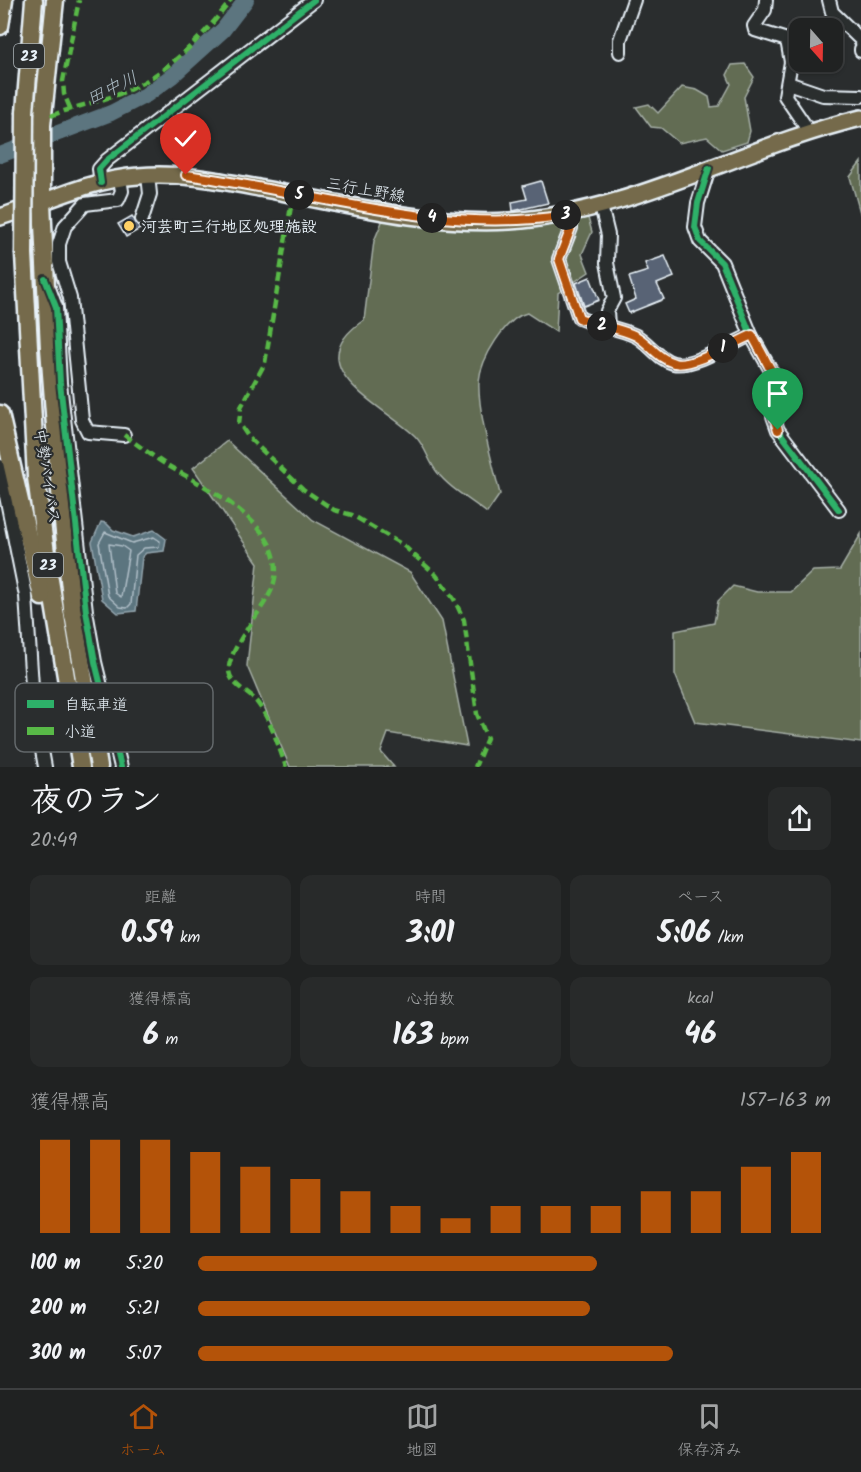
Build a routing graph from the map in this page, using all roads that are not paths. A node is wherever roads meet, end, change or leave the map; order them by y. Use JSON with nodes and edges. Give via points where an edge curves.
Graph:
{"nodes":[{"id":1,"x":4,"y":0,"type":"edge"},
{"id":2,"x":34,"y":0,"type":"edge"},
{"id":3,"x":55,"y":0,"type":"edge"},
{"id":4,"x":314,"y":0,"type":"edge"},
{"id":5,"x":634,"y":0,"type":"edge"},
{"id":6,"x":766,"y":0,"type":"edge"},
{"id":7,"x":829,"y":0,"type":"edge"},
{"id":8,"x":0,"y":26,"type":"edge"},
{"id":9,"x":861,"y":40,"type":"edge"},
{"id":10,"x":620,"y":52,"type":"dead end"},
{"id":11,"x":788,"y":83,"type":"junction"},
{"id":12,"x":861,"y":96,"type":"edge"},
{"id":13,"x":861,"y":118,"type":"edge"},
{"id":14,"x":807,"y":134,"type":"junction"},
{"id":15,"x":710,"y":168,"type":"junction"},
{"id":16,"x":148,"y":175,"type":"junction"},
{"id":17,"x":120,"y":178,"type":"junction"},
{"id":18,"x":101,"y":183,"type":"junction"},
{"id":19,"x":42,"y":203,"type":"junction"},
{"id":20,"x":601,"y":206,"type":"junction"},
{"id":21,"x":567,"y":215,"type":"junction"},
{"id":22,"x":0,"y":218,"type":"edge"},
{"id":23,"x":142,"y":219,"type":"dead end"},
{"id":24,"x":45,"y":279,"type":"junction"},
{"id":25,"x":608,"y":326,"type":"junction"},
{"id":26,"x":752,"y":335,"type":"junction"},
{"id":27,"x":30,"y":362,"type":"junction"},
{"id":28,"x":0,"y":414,"type":"edge"},
{"id":29,"x":124,"y":435,"type":"dead end"},
{"id":30,"x":0,"y":466,"type":"edge"},
{"id":31,"x":839,"y":510,"type":"dead end"},
{"id":32,"x":73,"y":617,"type":"junction"},
{"id":33,"x":32,"y":683,"type":"edge"},
{"id":34,"x":63,"y":683,"type":"edge"},
{"id":35,"x":67,"y":683,"type":"edge"},
{"id":36,"x":84,"y":683,"type":"edge"},
{"id":37,"x":100,"y":683,"type":"edge"},
{"id":38,"x":42,"y":752,"type":"edge"},
{"id":39,"x":78,"y":752,"type":"edge"},
{"id":40,"x":96,"y":752,"type":"edge"},
{"id":41,"x":117,"y":752,"type":"edge"},
{"id":42,"x":45,"y":767,"type":"edge"},
{"id":43,"x":81,"y":767,"type":"edge"},
{"id":44,"x":99,"y":767,"type":"edge"},
{"id":45,"x":121,"y":767,"type":"edge"}],
"edges":[{"from":1,"to":8,"type":"highway"},
{"from":2,"to":27,"type":"highway","name":"中勢バイパス","number":"23","bridge":true,"via":[[25,112],[24,254]]},
{"from":3,"to":19,"type":"highway","via":[[42,125]]},
{"from":4,"to":18,"type":"street","via":[[107,160],[99,170]]},
{"from":5,"to":10,"type":"street","via":[[620,40]]},
{"from":6,"to":11,"type":"street","via":[[755,30],[787,40]]},
{"from":7,"to":9,"type":"street","via":[[832,12]]},
{"from":11,"to":12,"type":"street","via":[[823,95]]},
{"from":11,"to":14,"type":"street","via":[[785,96]]},
{"from":13,"to":14,"type":"main road","name":"三行上野線"},
{"from":14,"to":15,"type":"main road","name":"三行上野線"},
{"from":15,"to":20,"type":"main road","name":"三行上野線"},
{"from":15,"to":26,"type":"street","via":[[698,203],[695,227],[699,241],[722,263]]},
{"from":16,"to":17,"type":"main road","name":"三行上野線"},
{"from":16,"to":21,"type":"main road","name":"三行上野線","via":[[211,179],[435,219],[488,222]]},
{"from":16,"to":23,"type":"street","via":[[150,194]]},
{"from":17,"to":18,"type":"main road","name":"三行上野線"},
{"from":17,"to":29,"type":"street","via":[[122,191],[118,200],[85,204],[65,226],[59,261],[70,298],[82,420],[88,432]]},
{"from":18,"to":19,"type":"main road","name":"三行上野線"},
{"from":19,"to":22,"type":"main road","name":"三行上野線"},
{"from":19,"to":24,"type":"highway"},
{"from":20,"to":21,"type":"main road","name":"三行上野線"},
{"from":20,"to":25,"type":"street","via":[[614,298],[607,311]]},
{"from":21,"to":25,"type":"street","via":[[571,228],[559,259],[570,298],[579,318]]},
{"from":24,"to":32,"type":"highway"},
{"from":24,"to":37,"type":"street","via":[[56,307],[60,383],[86,611]]},
{"from":25,"to":26,"type":"street","via":[[639,338],[656,354],[674,363],[690,362]]},
{"from":26,"to":31,"type":"street","via":[[779,385],[774,417],[778,430]]},
{"from":27,"to":32,"type":"highway","name":"中勢バイパス","number":"23"},
{"from":27,"to":35,"type":"highway","name":"中勢バイパス","number":"23","via":[[36,477]]},
{"from":28,"to":34,"type":"highway"},
{"from":30,"to":33,"type":"street","via":[[26,596]]},
{"from":32,"to":36,"type":"highway","name":"中勢バイパス","number":"23"},
{"from":38,"to":42,"type":"street"},
{"from":39,"to":43,"type":"highway","name":"中勢バイパス","number":"23"},
{"from":40,"to":44,"type":"highway","name":"中勢バイパス","number":"23"},
{"from":41,"to":45,"type":"street"}]}
